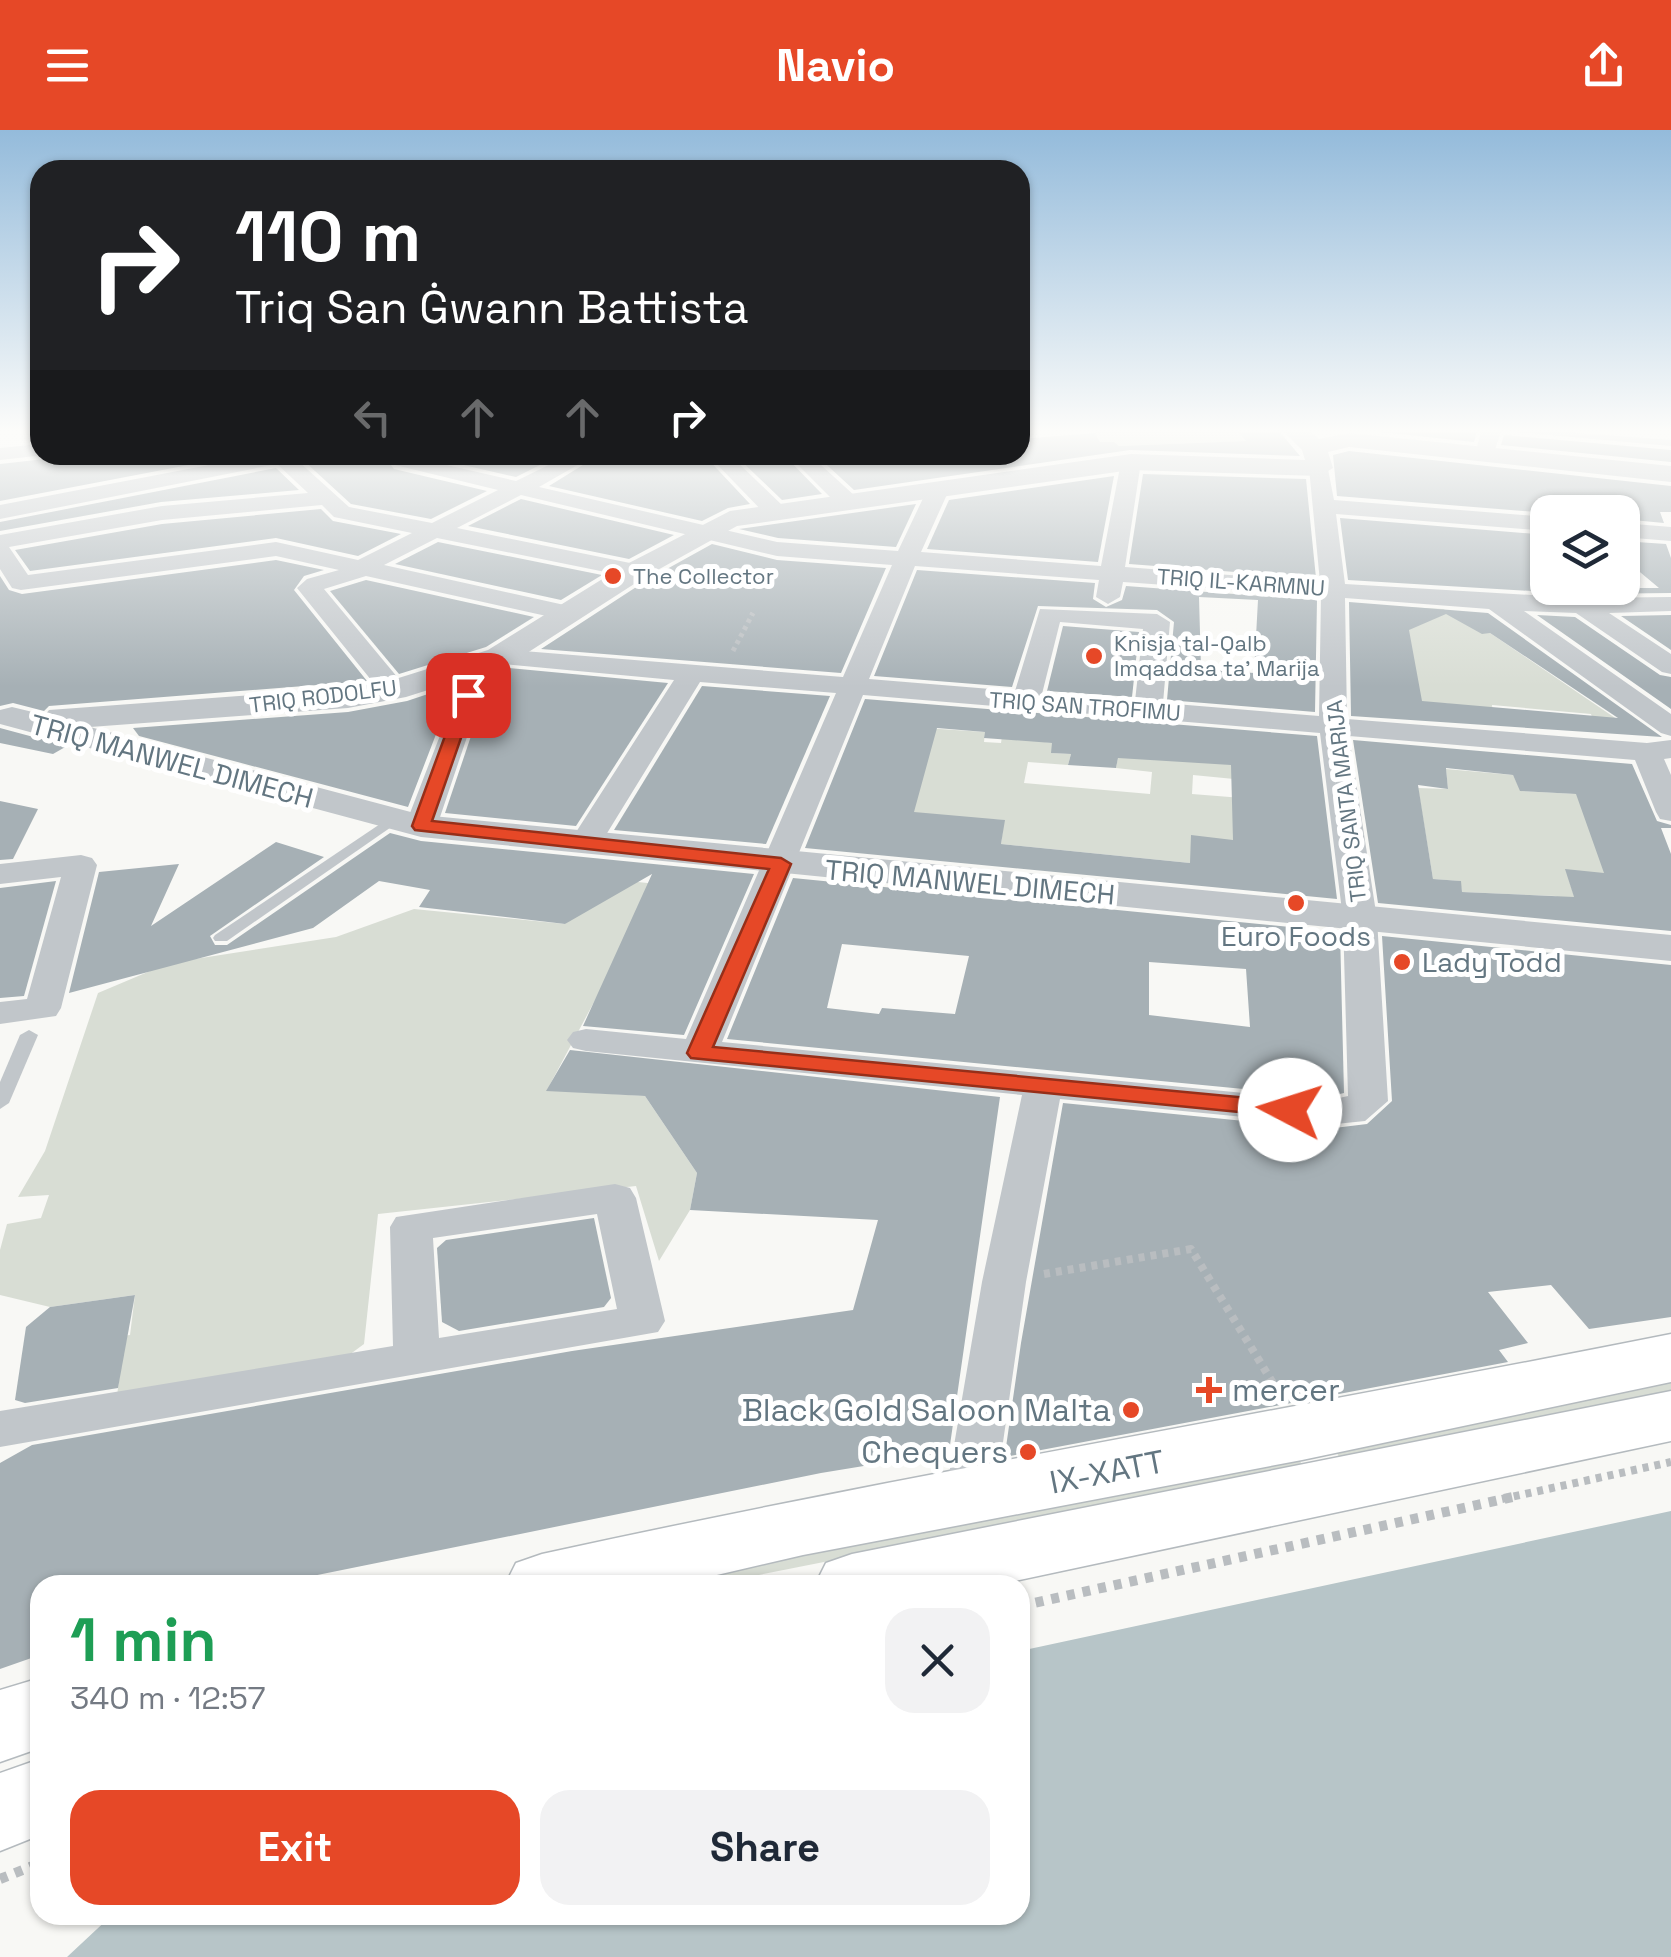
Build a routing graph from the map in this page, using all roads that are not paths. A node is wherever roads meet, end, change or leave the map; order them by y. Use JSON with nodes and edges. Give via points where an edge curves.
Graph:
{"nodes":[{"id":1,"x":149,"y":516,"type":"edge"},
{"id":2,"x":345,"y":516,"type":"edge"},
{"id":3,"x":361,"y":516,"type":"edge"},
{"id":4,"x":463,"y":516,"type":"edge"},
{"id":5,"x":637,"y":516,"type":"edge"},
{"id":6,"x":748,"y":516,"type":"edge"},
{"id":7,"x":926,"y":516,"type":"edge"},
{"id":8,"x":1122,"y":516,"type":"edge"},
{"id":9,"x":1325,"y":516,"type":"edge"},
{"id":10,"x":1452,"y":516,"type":"edge"},
{"id":11,"x":1530,"y":523,"type":"edge"},
{"id":12,"x":434,"y":531,"type":"junction"},
{"id":13,"x":1640,"y":531,"type":"edge"},
{"id":14,"x":702,"y":532,"type":"junction"},
{"id":15,"x":1671,"y":534,"type":"edge"},
{"id":16,"x":0,"y":542,"type":"edge"},
{"id":17,"x":276,"y":548,"type":"junction"},
{"id":18,"x":0,"y":551,"type":"edge"},
{"id":19,"x":906,"y":558,"type":"junction"},
{"id":20,"x":362,"y":567,"type":"junction"},
{"id":21,"x":636,"y":571,"type":"junction"},
{"id":22,"x":1112,"y":572,"type":"junction"},
{"id":23,"x":1333,"y":588,"type":"junction"},
{"id":24,"x":1495,"y":602,"type":"junction"},
{"id":25,"x":1671,"y":604,"type":"edge"},
{"id":26,"x":1582,"y":606,"type":"junction"},
{"id":27,"x":570,"y":614,"type":"junction"},
{"id":28,"x":1104,"y":618,"type":"junction"},
{"id":29,"x":489,"y":660,"type":"junction"},
{"id":30,"x":1671,"y":666,"type":"edge"},
{"id":31,"x":692,"y":672,"type":"junction"},
{"id":32,"x":852,"y":687,"type":"junction"},
{"id":33,"x":394,"y":690,"type":"junction"},
{"id":34,"x":1026,"y":702,"type":"junction"},
{"id":35,"x":4,"y":710,"type":"edge"},
{"id":36,"x":1148,"y":710,"type":"junction"},
{"id":37,"x":1333,"y":726,"type":"junction"},
{"id":38,"x":1671,"y":726,"type":"edge"},
{"id":39,"x":1659,"y":751,"type":"edge"},
{"id":40,"x":1671,"y":812,"type":"edge"},
{"id":41,"x":407,"y":823,"type":"junction"},
{"id":42,"x":584,"y":844,"type":"junction"},
{"id":43,"x":781,"y":864,"type":"junction"},
{"id":44,"x":0,"y":874,"type":"edge"},
{"id":45,"x":1360,"y":919,"type":"junction"},
{"id":46,"x":221,"y":938,"type":"dead end"},
{"id":47,"x":1671,"y":948,"type":"edge"},
{"id":48,"x":24,"y":1018,"type":"edge"},
{"id":49,"x":586,"y":1040,"type":"dead end"},
{"id":50,"x":699,"y":1053,"type":"junction"},
{"id":51,"x":1042,"y":1087,"type":"junction"},
{"id":52,"x":0,"y":1103,"type":"edge"},
{"id":53,"x":1671,"y":1358,"type":"edge"},
{"id":54,"x":417,"y":1359,"type":"junction"},
{"id":55,"x":1671,"y":1416,"type":"edge"},
{"id":56,"x":0,"y":1429,"type":"edge"},
{"id":57,"x":970,"y":1498,"type":"junction"},
{"id":58,"x":586,"y":1575,"type":"edge"},
{"id":59,"x":900,"y":1575,"type":"edge"},
{"id":60,"x":30,"y":1717,"type":"edge"},
{"id":61,"x":0,"y":1726,"type":"edge"},
{"id":62,"x":30,"y":1801,"type":"edge"},
{"id":63,"x":0,"y":1812,"type":"edge"}],
"edges":[{"from":1,"to":16,"type":"street"},
{"from":2,"to":17,"type":"street"},
{"from":3,"to":12,"type":"street"},
{"from":4,"to":12,"type":"street"},
{"from":5,"to":14,"type":"street","name":"TRIQ IL-KARMNU"},
{"from":6,"to":14,"type":"street","name":"TRIQ RODOLFU"},
{"from":7,"to":19,"type":"street"},
{"from":8,"to":22,"type":"street"},
{"from":9,"to":23,"type":"street","name":"TRIQ SANTA MARIJA"},
{"from":10,"to":11,"type":"street"},
{"from":12,"to":20,"type":"street"},
{"from":12,"to":21,"type":"street"},
{"from":13,"to":15,"type":"street"},
{"from":14,"to":19,"type":"street","name":"TRIQ IL-KARMNU","via":[[776,548]]},
{"from":14,"to":21,"type":"street","name":"TRIQ RODOLFU"},
{"from":17,"to":18,"type":"street","via":[[21,583]]},
{"from":17,"to":20,"type":"street"},
{"from":19,"to":22,"type":"street","name":"TRIQ IL-KARMNU"},
{"from":19,"to":32,"type":"street"},
{"from":20,"to":27,"type":"street"},
{"from":20,"to":33,"type":"street","via":[[309,588]]},
{"from":21,"to":27,"type":"street","name":"TRIQ RODOLFU"},
{"from":22,"to":23,"type":"street","name":"TRIQ IL-KARMNU"},
{"from":22,"to":28,"type":"street"},
{"from":23,"to":24,"type":"street","name":"TRIQ IL-KARMNU"},
{"from":23,"to":37,"type":"street","name":"TRIQ SANTA MARIJA"},
{"from":24,"to":26,"type":"street","name":"TRIQ IL-KARMNU"},
{"from":24,"to":38,"type":"street"},
{"from":25,"to":26,"type":"street","name":"TRIQ IL-KARMNU"},
{"from":26,"to":30,"type":"street"},
{"from":27,"to":29,"type":"street","name":"TRIQ RODOLFU"},
{"from":28,"to":34,"type":"street","via":[[1049,614]]},
{"from":28,"to":36,"type":"street","via":[[1157,622]]},
{"from":29,"to":31,"type":"street","name":"TRIQ SAN TROFIMU"},
{"from":29,"to":33,"type":"street","name":"TRIQ RODOLFU"},
{"from":29,"to":41,"type":"street"},
{"from":31,"to":32,"type":"street","name":"TRIQ SAN TROFIMU"},
{"from":31,"to":42,"type":"street"},
{"from":32,"to":34,"type":"street","name":"TRIQ SAN TROFIMU"},
{"from":32,"to":43,"type":"street"},
{"from":33,"to":35,"type":"street","name":"TRIQ RODOLFU","via":[[116,718]]},
{"from":34,"to":36,"type":"street","name":"TRIQ SAN TROFIMU"},
{"from":35,"to":41,"type":"street","name":"TRIQ MANWEL DIMECH"},
{"from":36,"to":37,"type":"street","name":"TRIQ SAN TROFIMU"},
{"from":37,"to":39,"type":"street","name":"TRIQ SAN TROFIMU"},
{"from":37,"to":45,"type":"street","name":"TRIQ SANTA MARIJA"},
{"from":39,"to":40,"type":"street"},
{"from":41,"to":42,"type":"street","name":"TRIQ MANWEL DIMECH"},
{"from":41,"to":46,"type":"lane"},
{"from":42,"to":43,"type":"street","name":"TRIQ MANWEL DIMECH"},
{"from":43,"to":45,"type":"street","name":"TRIQ MANWEL DIMECH"},
{"from":43,"to":50,"type":"street"},
{"from":44,"to":48,"type":"street","via":[[81,865]]},
{"from":45,"to":47,"type":"street","name":"TRIQ MANWEL DIMECH"},
{"from":45,"to":51,"type":"street","name":"TRIQ SANTA MARIJA","via":[[1368,1101],[1351,1112]]},
{"from":48,"to":52,"type":"lane"},
{"from":49,"to":50,"type":"street"},
{"from":50,"to":51,"type":"street"},
{"from":51,"to":57,"type":"street"},
{"from":53,"to":57,"type":"main road","name":"IX-XATT"},
{"from":54,"to":54,"type":"street","via":[[642,1321],[616,1198],[411,1227]]},
{"from":54,"to":56,"type":"street"},
{"from":55,"to":59,"type":"main road","name":"IX-XATT"},
{"from":57,"to":58,"type":"main road","name":"IX-XATT","via":[[803,1526]]},
{"from":60,"to":61,"type":"main road"},
{"from":62,"to":63,"type":"main road"}]}
